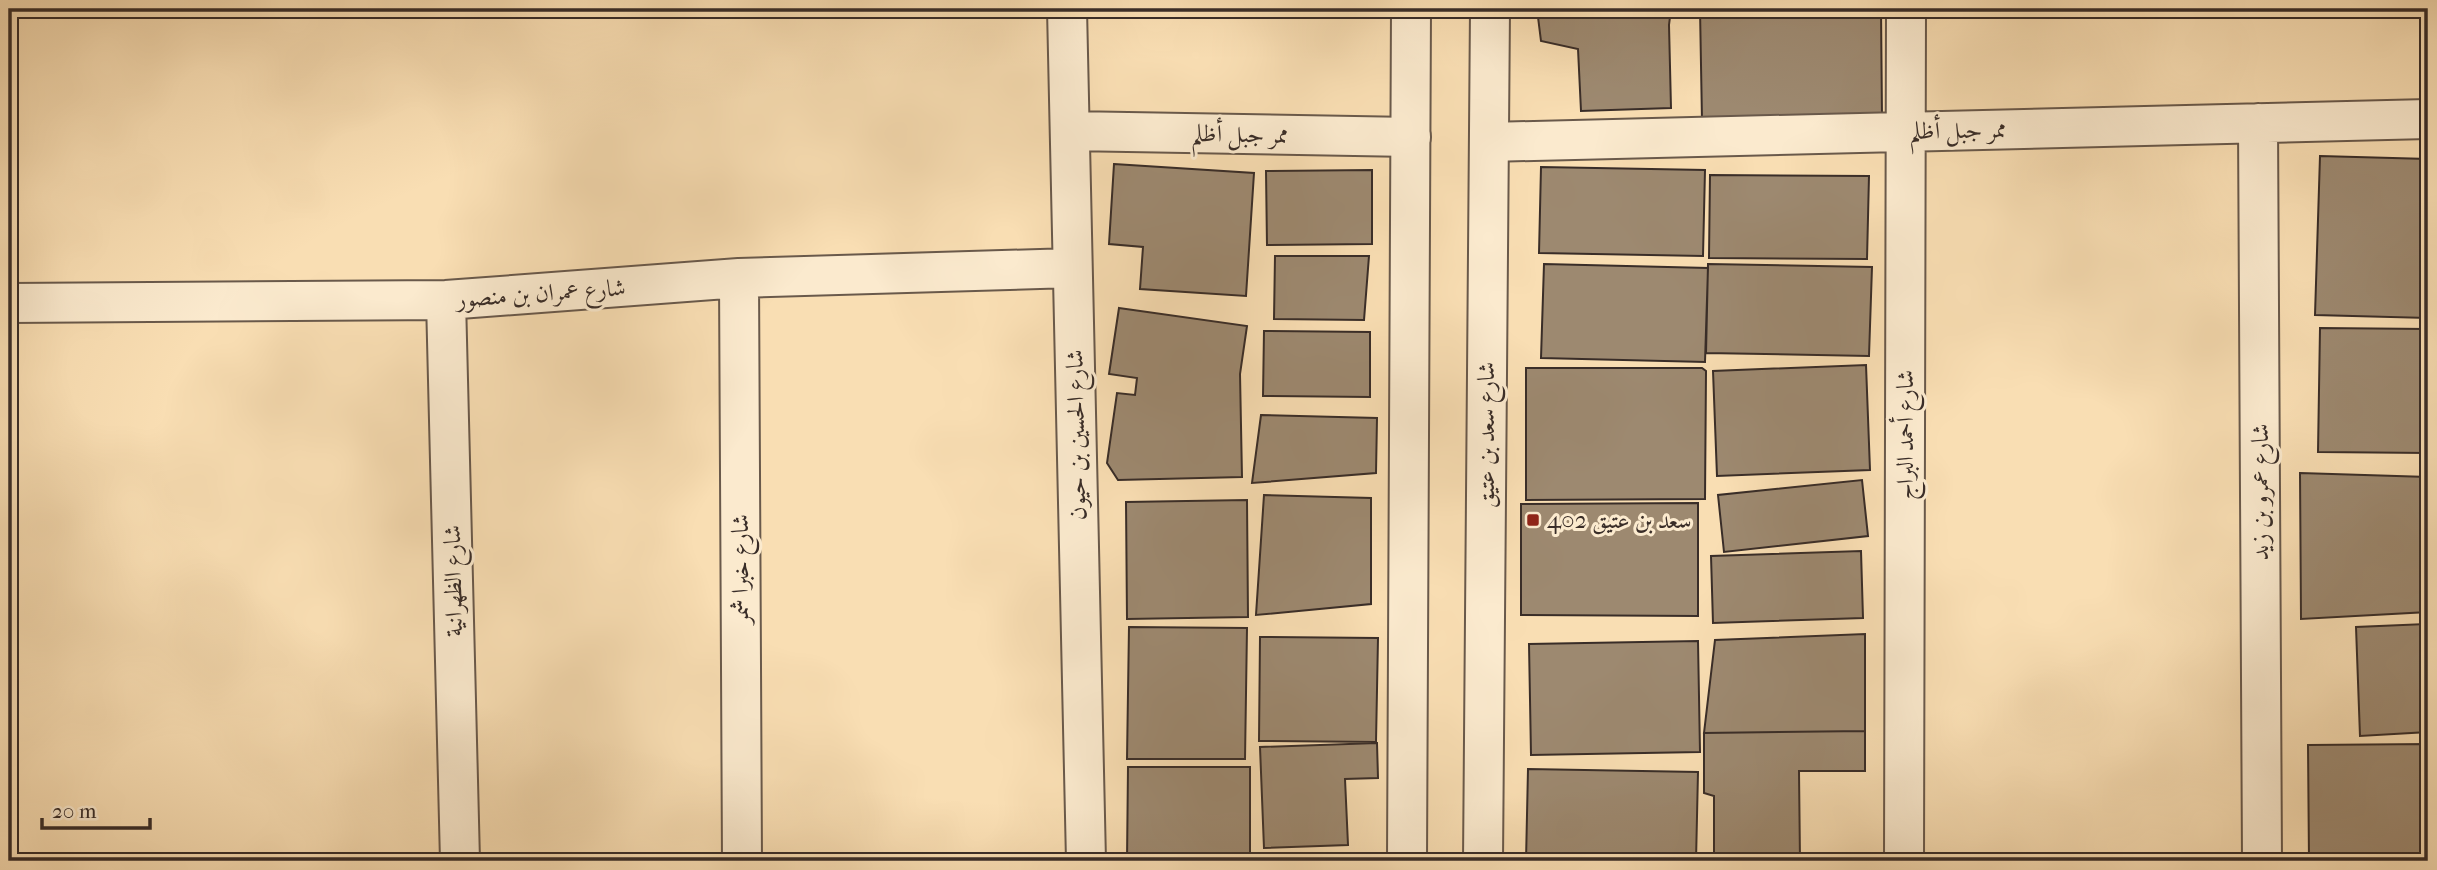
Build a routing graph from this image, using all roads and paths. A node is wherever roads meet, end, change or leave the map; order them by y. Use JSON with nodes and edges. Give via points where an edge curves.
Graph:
{"nodes":[{"id":1,"x":1067,"y":9,"type":"edge"},
{"id":2,"x":1411,"y":9,"type":"edge"},
{"id":3,"x":1490,"y":9,"type":"edge"},
{"id":4,"x":1906,"y":9,"type":"edge"},
{"id":5,"x":2428,"y":119,"type":"edge"},
{"id":6,"x":2258,"y":123,"type":"junction"},
{"id":7,"x":1070,"y":131,"type":"junction"},
{"id":8,"x":1906,"y":132,"type":"junction"},
{"id":9,"x":1411,"y":137,"type":"junction"},
{"id":10,"x":1489,"y":142,"type":"junction"},
{"id":11,"x":1072,"y":268,"type":"junction"},
{"id":12,"x":739,"y":278,"type":"junction"},
{"id":13,"x":446,"y":300,"type":"junction"},
{"id":14,"x":9,"y":303,"type":"edge"},
{"id":15,"x":460,"y":861,"type":"edge"},
{"id":16,"x":741,"y":861,"type":"edge"},
{"id":17,"x":1086,"y":861,"type":"edge"},
{"id":18,"x":1407,"y":861,"type":"edge"},
{"id":19,"x":1483,"y":861,"type":"edge"},
{"id":20,"x":1904,"y":861,"type":"edge"},
{"id":21,"x":2262,"y":861,"type":"edge"}],
"edges":[{"from":1,"to":7,"type":"street","name":"شارع الحسين بن حيون"},
{"from":2,"to":9,"type":"street"},
{"from":3,"to":10,"type":"street","name":"شارع سعد بن عتيق"},
{"from":4,"to":8,"type":"street","name":"شارع أحمد البراج"},
{"from":5,"to":6,"type":"street","name":"ممر جبل أظلم"},
{"from":6,"to":8,"type":"street","name":"ممر جبل أظلم"},
{"from":6,"to":21,"type":"street","name":"شارع عمرو بن زيد"},
{"from":7,"to":9,"type":"street","name":"ممر جبل أظلم"},
{"from":7,"to":11,"type":"street","name":"شارع الحسين بن حيون"},
{"from":8,"to":10,"type":"street","name":"ممر جبل أظلم"},
{"from":8,"to":20,"type":"street","name":"شارع أحمد البراج"},
{"from":9,"to":18,"type":"street"},
{"from":10,"to":19,"type":"street","name":"شارع سعد بن عتيق"},
{"from":11,"to":12,"type":"street","name":"شارع عمران بن منصور"},
{"from":11,"to":17,"type":"street","name":"شارع الحسين بن حيون"},
{"from":12,"to":13,"type":"street","name":"شارع عمران بن منصور"},
{"from":12,"to":16,"type":"street","name":"شارع خبرا شمر"},
{"from":13,"to":14,"type":"street","name":"شارع عمران بن منصور"},
{"from":13,"to":15,"type":"street","name":"شارع الظهرانية"}]}
